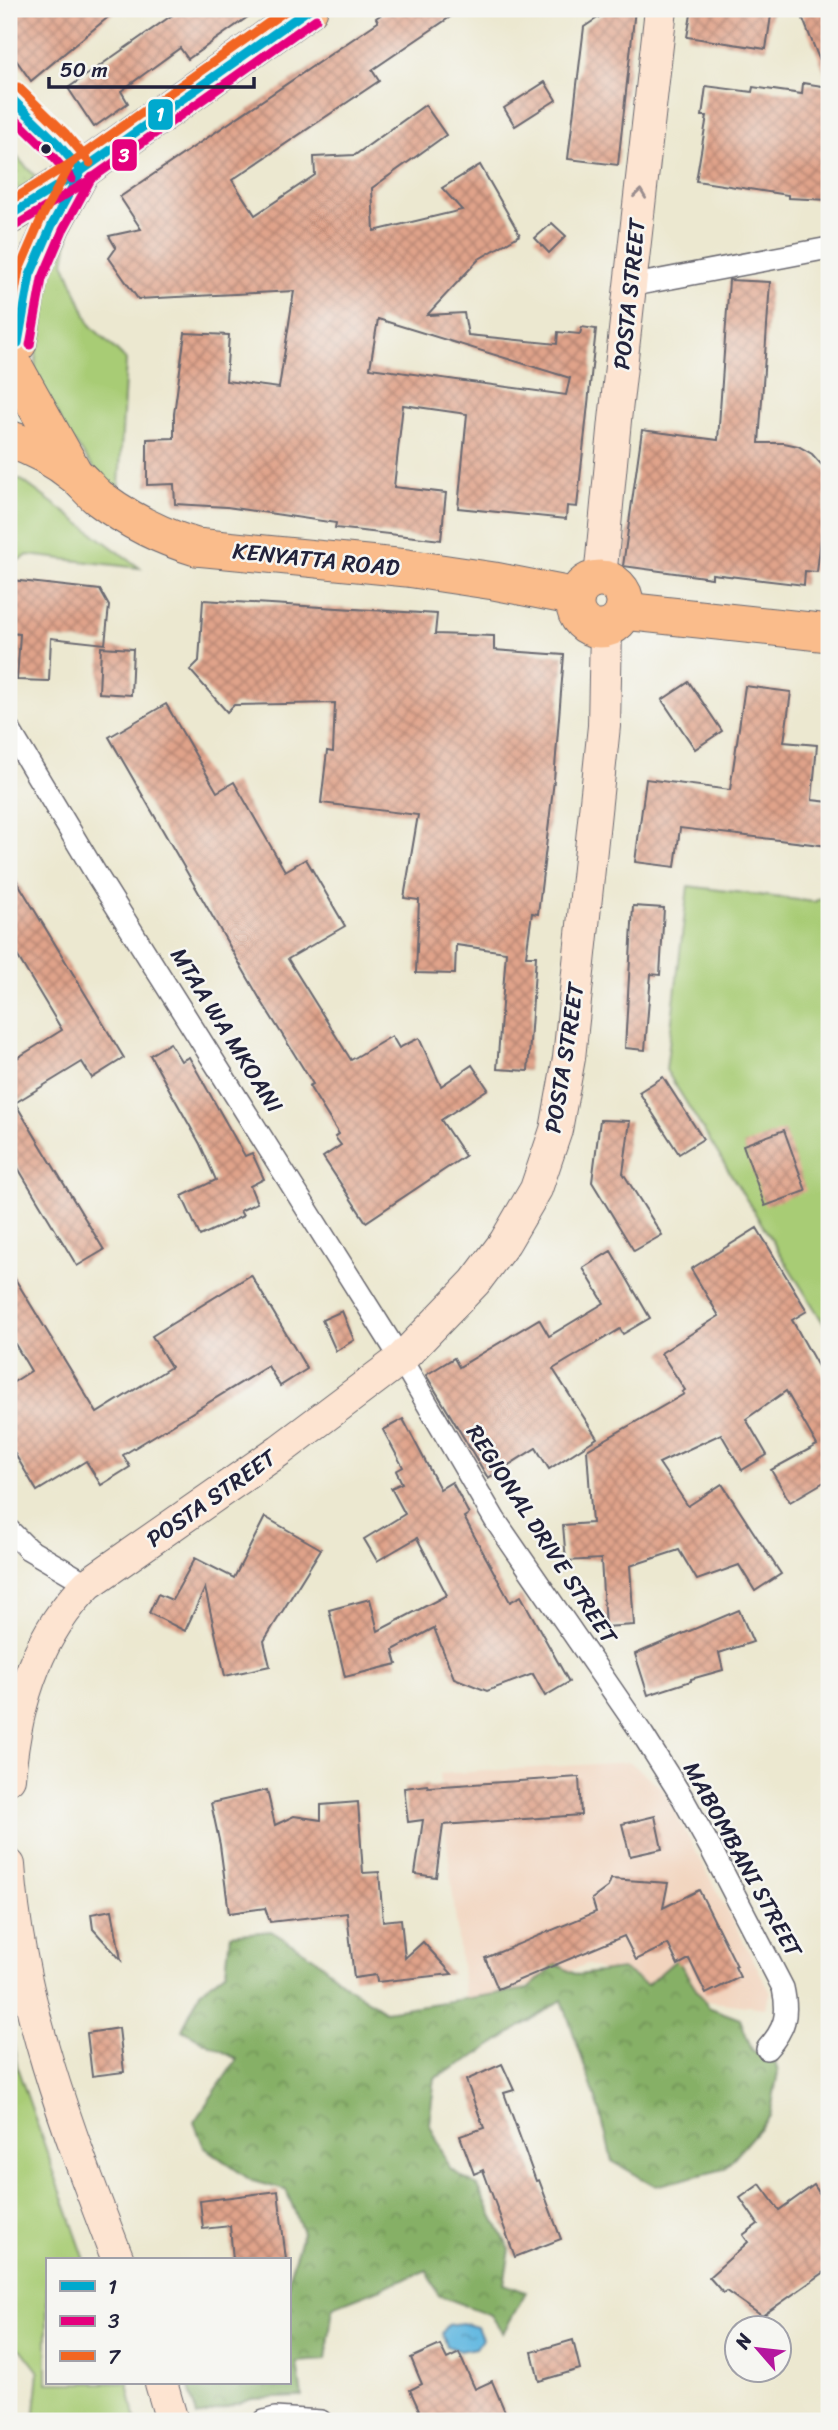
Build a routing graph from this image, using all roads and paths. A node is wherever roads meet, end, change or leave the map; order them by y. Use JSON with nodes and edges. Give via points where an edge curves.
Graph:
{"nodes":[{"id":1,"x":309,"y":9,"type":"edge"},
{"id":2,"x":661,"y":9,"type":"edge"},
{"id":3,"x":9,"y":96,"type":"edge"},
{"id":4,"x":81,"y":171,"type":"junction"},
{"id":5,"x":9,"y":216,"type":"edge"},
{"id":6,"x":829,"y":248,"type":"edge"},
{"id":7,"x":629,"y":286,"type":"junction"},
{"id":8,"x":13,"y":353,"type":"edge"},
{"id":9,"x":9,"y":439,"type":"edge"},
{"id":10,"x":74,"y":474,"type":"junction"},
{"id":11,"x":588,"y":588,"type":"junction"},
{"id":12,"x":615,"y":620,"type":"junction"},
{"id":13,"x":829,"y":634,"type":"edge"},
{"id":14,"x":9,"y":729,"type":"edge"},
{"id":15,"x":401,"y":1359,"type":"junction"},
{"id":16,"x":9,"y":1530,"type":"edge"},
{"id":17,"x":88,"y":1584,"type":"junction"},
{"id":18,"x":643,"y":1735,"type":"joint"},
{"id":19,"x":9,"y":1778,"type":"edge"},
{"id":20,"x":9,"y":1865,"type":"edge"},
{"id":21,"x":766,"y":2049,"type":"dead end"},
{"id":22,"x":117,"y":2258,"type":"edge"},
{"id":23,"x":161,"y":2384,"type":"edge"},
{"id":24,"x":172,"y":2421,"type":"edge"},
{"id":25,"x":264,"y":2421,"type":"edge"},
{"id":26,"x":321,"y":2421,"type":"edge"}],
"edges":[{"from":1,"to":4,"type":"highway"},
{"from":7,"to":2,"type":"main road","name":"POSTA STREET","one_way":true},
{"from":3,"to":4,"type":"street"},
{"from":4,"to":5,"type":"highway"},
{"from":4,"to":8,"type":"highway","via":[[30,275]]},
{"from":6,"to":7,"type":"street"},
{"from":7,"to":11,"type":"main road","name":"POSTA STREET"},
{"from":8,"to":10,"type":"highway","name":"KENYATTA ROAD"},
{"from":9,"to":10,"type":"highway","name":"KENYATTA ROAD"},
{"from":10,"to":11,"type":"highway","name":"KENYATTA ROAD","via":[[130,518],[195,547]]},
{"from":11,"to":12,"type":"highway","via":[[612,582],[619,587],[624,594]]},
{"from":12,"to":13,"type":"highway"},
{"from":12,"to":15,"type":"main road","name":"POSTA STREET","via":[[569,1058],[555,1130],[536,1189],[505,1242],[475,1282]]},
{"from":14,"to":15,"type":"street","name":"MTAA WA MKOANI"},
{"from":15,"to":17,"type":"main road","name":"POSTA STREET"},
{"from":15,"to":18,"type":"street","name":"REGIONAL DRIVE STREET","via":[[495,1520]]},
{"from":16,"to":17,"type":"street","via":[[28,1549]]},
{"from":17,"to":19,"type":"main road","name":"POSTA STREET","via":[[57,1618],[30,1677]]},
{"from":18,"to":21,"type":"street","name":"MABOMBANI STREET","via":[[711,1849],[783,1988],[785,2020]]},
{"from":20,"to":22,"type":"main road","via":[[22,1967],[39,2037]]},
{"from":23,"to":24,"type":"main road"},
{"from":25,"to":26,"type":"street"}]}
